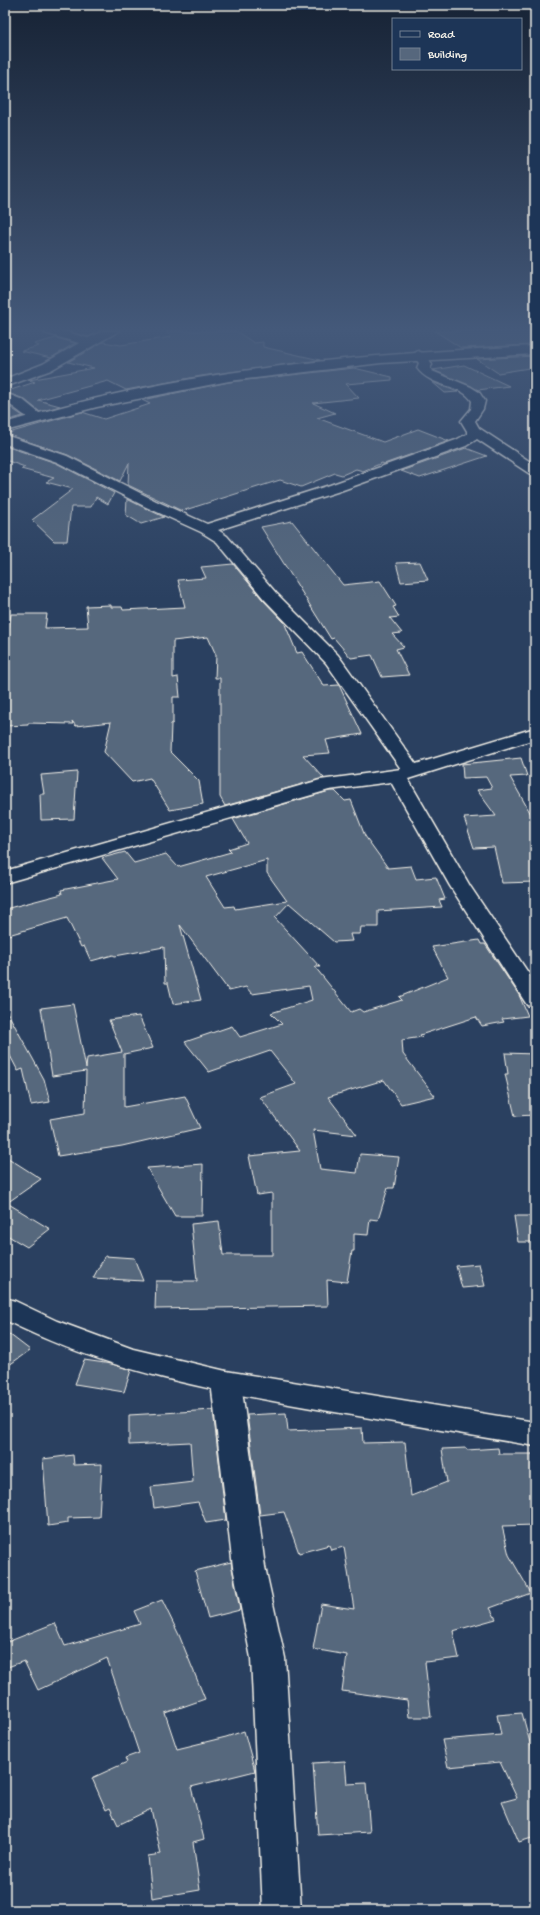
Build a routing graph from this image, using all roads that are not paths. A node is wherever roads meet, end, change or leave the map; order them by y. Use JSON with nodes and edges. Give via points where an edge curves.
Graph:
{"nodes":[{"id":1,"x":26,"y":420,"type":"edge"},
{"id":2,"x":468,"y":420,"type":"edge"},
{"id":3,"x":5,"y":427,"type":"edge"},
{"id":4,"x":474,"y":431,"type":"junction"},
{"id":5,"x":5,"y":439,"type":"edge"},
{"id":6,"x":535,"y":472,"type":"edge"},
{"id":7,"x":206,"y":529,"type":"junction"},
{"id":8,"x":535,"y":733,"type":"edge"},
{"id":9,"x":404,"y":774,"type":"junction"},
{"id":10,"x":5,"y":877,"type":"edge"},
{"id":11,"x":535,"y":1000,"type":"edge"},
{"id":12,"x":5,"y":1308,"type":"edge"},
{"id":13,"x":226,"y":1382,"type":"junction"},
{"id":14,"x":535,"y":1434,"type":"edge"},
{"id":15,"x":282,"y":1910,"type":"edge"}],
"edges":[{"from":1,"to":3,"type":"main road"},
{"from":2,"to":4,"type":"main road"},
{"from":4,"to":6,"type":"main road"},
{"from":4,"to":7,"type":"main road","via":[[473,436],[461,443],[335,488]]},
{"from":5,"to":7,"type":"main road","via":[[62,459]]},
{"from":7,"to":9,"type":"main road","via":[[222,540],[270,596],[332,659]]},
{"from":8,"to":9,"type":"main road"},
{"from":9,"to":10,"type":"main road","via":[[327,784]]},
{"from":9,"to":11,"type":"main road","via":[[460,886]]},
{"from":12,"to":13,"type":"main road","via":[[47,1329],[130,1359]]},
{"from":13,"to":14,"type":"main road"},
{"from":13,"to":15,"type":"main road","via":[[250,1567],[268,1658]]}]}
